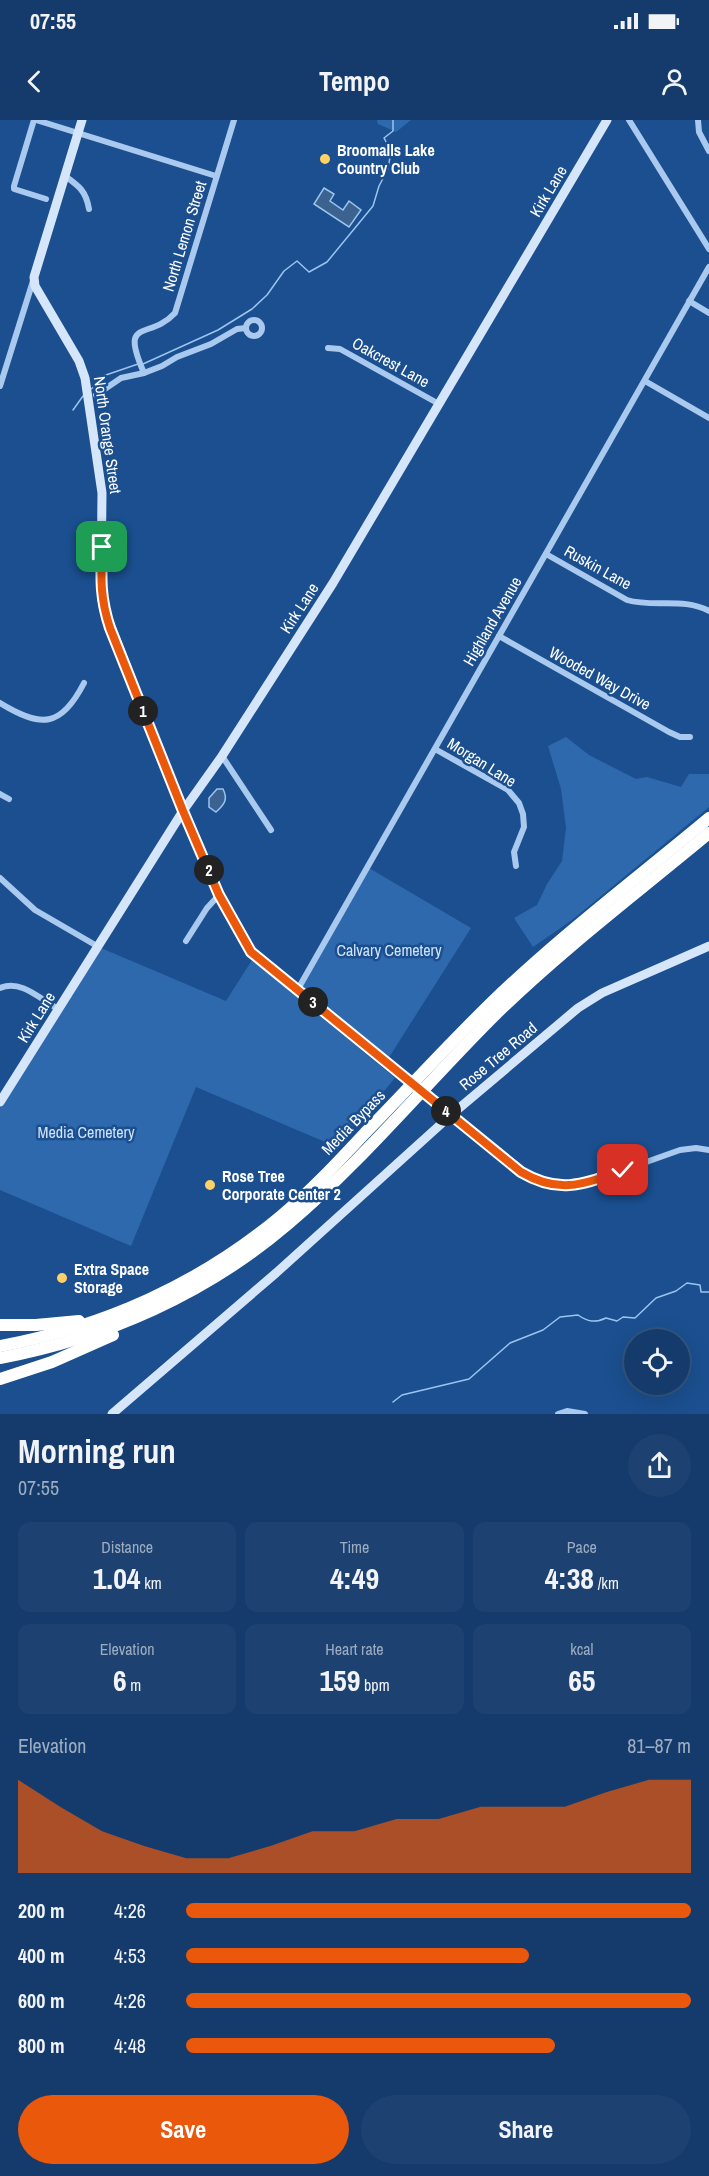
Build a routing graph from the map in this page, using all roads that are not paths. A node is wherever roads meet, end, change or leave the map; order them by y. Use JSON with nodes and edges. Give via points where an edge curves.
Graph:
{"nodes":[{"id":1,"x":35,"y":120,"type":"edge"},
{"id":2,"x":82,"y":120,"type":"edge"},
{"id":3,"x":234,"y":120,"type":"edge"},
{"id":4,"x":607,"y":120,"type":"edge"},
{"id":5,"x":628,"y":120,"type":"edge"},
{"id":6,"x":698,"y":120,"type":"edge"},
{"id":7,"x":78,"y":133,"type":"junction"},
{"id":8,"x":709,"y":151,"type":"edge"},
{"id":9,"x":65,"y":176,"type":"junction"},
{"id":10,"x":216,"y":176,"type":"junction"},
{"id":11,"x":46,"y":199,"type":"dead end"},
{"id":12,"x":89,"y":209,"type":"dead end"},
{"id":13,"x":709,"y":249,"type":"edge"},
{"id":14,"x":709,"y":267,"type":"edge"},
{"id":15,"x":34,"y":277,"type":"junction"},
{"id":16,"x":689,"y":301,"type":"junction"},
{"id":17,"x":709,"y":313,"type":"edge"},
{"id":18,"x":246,"y":328,"type":"dead end"},
{"id":19,"x":328,"y":348,"type":"dead end"},
{"id":20,"x":143,"y":370,"type":"junction"},
{"id":21,"x":645,"y":381,"type":"junction"},
{"id":22,"x":0,"y":386,"type":"edge"},
{"id":23,"x":96,"y":395,"type":"dead end"},
{"id":24,"x":439,"y":404,"type":"junction"},
{"id":25,"x":709,"y":418,"type":"edge"},
{"id":26,"x":546,"y":554,"type":"junction"},
{"id":27,"x":709,"y":611,"type":"edge"},
{"id":28,"x":499,"y":636,"type":"junction"},
{"id":29,"x":84,"y":682,"type":"dead end"},
{"id":30,"x":0,"y":703,"type":"edge"},
{"id":31,"x":690,"y":737,"type":"dead end"},
{"id":32,"x":435,"y":749,"type":"junction"},
{"id":33,"x":222,"y":756,"type":"junction"},
{"id":34,"x":0,"y":794,"type":"edge"},
{"id":35,"x":9,"y":800,"type":"dead end"},
{"id":36,"x":183,"y":811,"type":"junction"},
{"id":37,"x":709,"y":818,"type":"edge"},
{"id":38,"x":271,"y":830,"type":"dead end"},
{"id":39,"x":709,"y":833,"type":"edge"},
{"id":40,"x":516,"y":866,"type":"dead end"},
{"id":41,"x":0,"y":878,"type":"edge"},
{"id":42,"x":219,"y":895,"type":"junction"},
{"id":43,"x":186,"y":941,"type":"dead end"},
{"id":44,"x":97,"y":946,"type":"junction"},
{"id":45,"x":709,"y":946,"type":"edge"},
{"id":46,"x":0,"y":988,"type":"edge"},
{"id":47,"x":298,"y":989,"type":"junction"},
{"id":48,"x":58,"y":1009,"type":"junction"},
{"id":49,"x":0,"y":1102,"type":"edge"},
{"id":50,"x":451,"y":1115,"type":"junction"},
{"id":51,"x":709,"y":1150,"type":"edge"},
{"id":52,"x":181,"y":1297,"type":"junction"},
{"id":53,"x":138,"y":1305,"type":"junction"},
{"id":54,"x":0,"y":1325,"type":"edge"},
{"id":55,"x":0,"y":1346,"type":"edge"},
{"id":56,"x":0,"y":1358,"type":"edge"},
{"id":57,"x":0,"y":1379,"type":"edge"},
{"id":58,"x":112,"y":1414,"type":"edge"},
{"id":59,"x":558,"y":1414,"type":"edge"},
{"id":60,"x":585,"y":1414,"type":"edge"}],
"edges":[{"from":1,"to":7,"type":"street"},
{"from":1,"to":11,"type":"street","via":[[14,189]]},
{"from":2,"to":7,"type":"street"},
{"from":3,"to":10,"type":"street","name":"North Lemon Street"},
{"from":4,"to":24,"type":"street","name":"Kirk Lane"},
{"from":5,"to":13,"type":"street"},
{"from":6,"to":8,"type":"street","via":[[699,132]]},
{"from":7,"to":9,"type":"street"},
{"from":7,"to":10,"type":"street"},
{"from":9,"to":12,"type":"street","via":[[82,188]]},
{"from":9,"to":15,"type":"street"},
{"from":10,"to":20,"type":"street","name":"North Lemon Street","via":[[175,313],[136,335],[134,347]]},
{"from":14,"to":16,"type":"street","name":"Highland Avenue"},
{"from":15,"to":22,"type":"street"},
{"from":15,"to":36,"type":"street","name":"North Orange Street","via":[[35,286],[85,378],[102,493],[103,606]]},
{"from":16,"to":17,"type":"street"},
{"from":16,"to":21,"type":"street","name":"Highland Avenue"},
{"from":18,"to":20,"type":"street"},
{"from":19,"to":24,"type":"street","name":"Oakcrest Lane","via":[[340,349]]},
{"from":20,"to":23,"type":"street","via":[[121,378]]},
{"from":21,"to":25,"type":"street"},
{"from":21,"to":26,"type":"street","name":"Highland Avenue"},
{"from":24,"to":33,"type":"street","name":"Kirk Lane","via":[[333,583]]},
{"from":26,"to":27,"type":"street","name":"Ruskin Lane","via":[[627,600],[691,605]]},
{"from":26,"to":28,"type":"street","name":"Highland Avenue"},
{"from":28,"to":31,"type":"street","name":"Wooded Way Drive","via":[[669,732]]},
{"from":28,"to":32,"type":"street","name":"Highland Avenue"},
{"from":29,"to":30,"type":"street","via":[[67,710],[46,720],[21,716]]},
{"from":32,"to":40,"type":"street","name":"Morgan Lane","via":[[508,790],[519,802],[524,827],[514,852]]},
{"from":32,"to":47,"type":"street","name":"Highland Avenue"},
{"from":33,"to":36,"type":"street","name":"Kirk Lane"},
{"from":33,"to":38,"type":"street"},
{"from":34,"to":35,"type":"street"},
{"from":36,"to":42,"type":"street","name":"North Orange Street"},
{"from":36,"to":44,"type":"street","name":"Kirk Lane"},
{"from":37,"to":53,"type":"highway","name":"Media Bypass","via":[[516,979],[280,1216],[212,1265]]},
{"from":39,"to":52,"type":"highway","name":"Media Bypass","via":[[524,987],[304,1211],[254,1252]]},
{"from":41,"to":44,"type":"street","via":[[35,910]]},
{"from":42,"to":43,"type":"street"},
{"from":42,"to":47,"type":"street","name":"North Orange Street","via":[[251,952]]},
{"from":44,"to":48,"type":"street","name":"Kirk Lane"},
{"from":45,"to":50,"type":"street","name":"Rose Tree Road","via":[[593,997]]},
{"from":46,"to":48,"type":"street","via":[[23,987]]},
{"from":47,"to":50,"type":"street","name":"North Orange Street","bridge":true},
{"from":48,"to":49,"type":"street","name":"Kirk Lane"},
{"from":50,"to":51,"type":"street","via":[[521,1172],[552,1185],[579,1186],[680,1149]]},
{"from":50,"to":58,"type":"street","name":"Rose Tree Road"},
{"from":52,"to":56,"type":"highway","name":"Media Bypass","via":[[83,1338]]},
{"from":52,"to":57,"type":"highway","via":[[103,1340]]},
{"from":53,"to":54,"type":"highway","via":[[72,1322]]},
{"from":53,"to":55,"type":"highway","name":"Media Bypass","via":[[59,1333]]},
{"from":59,"to":60,"type":"street"}]}
